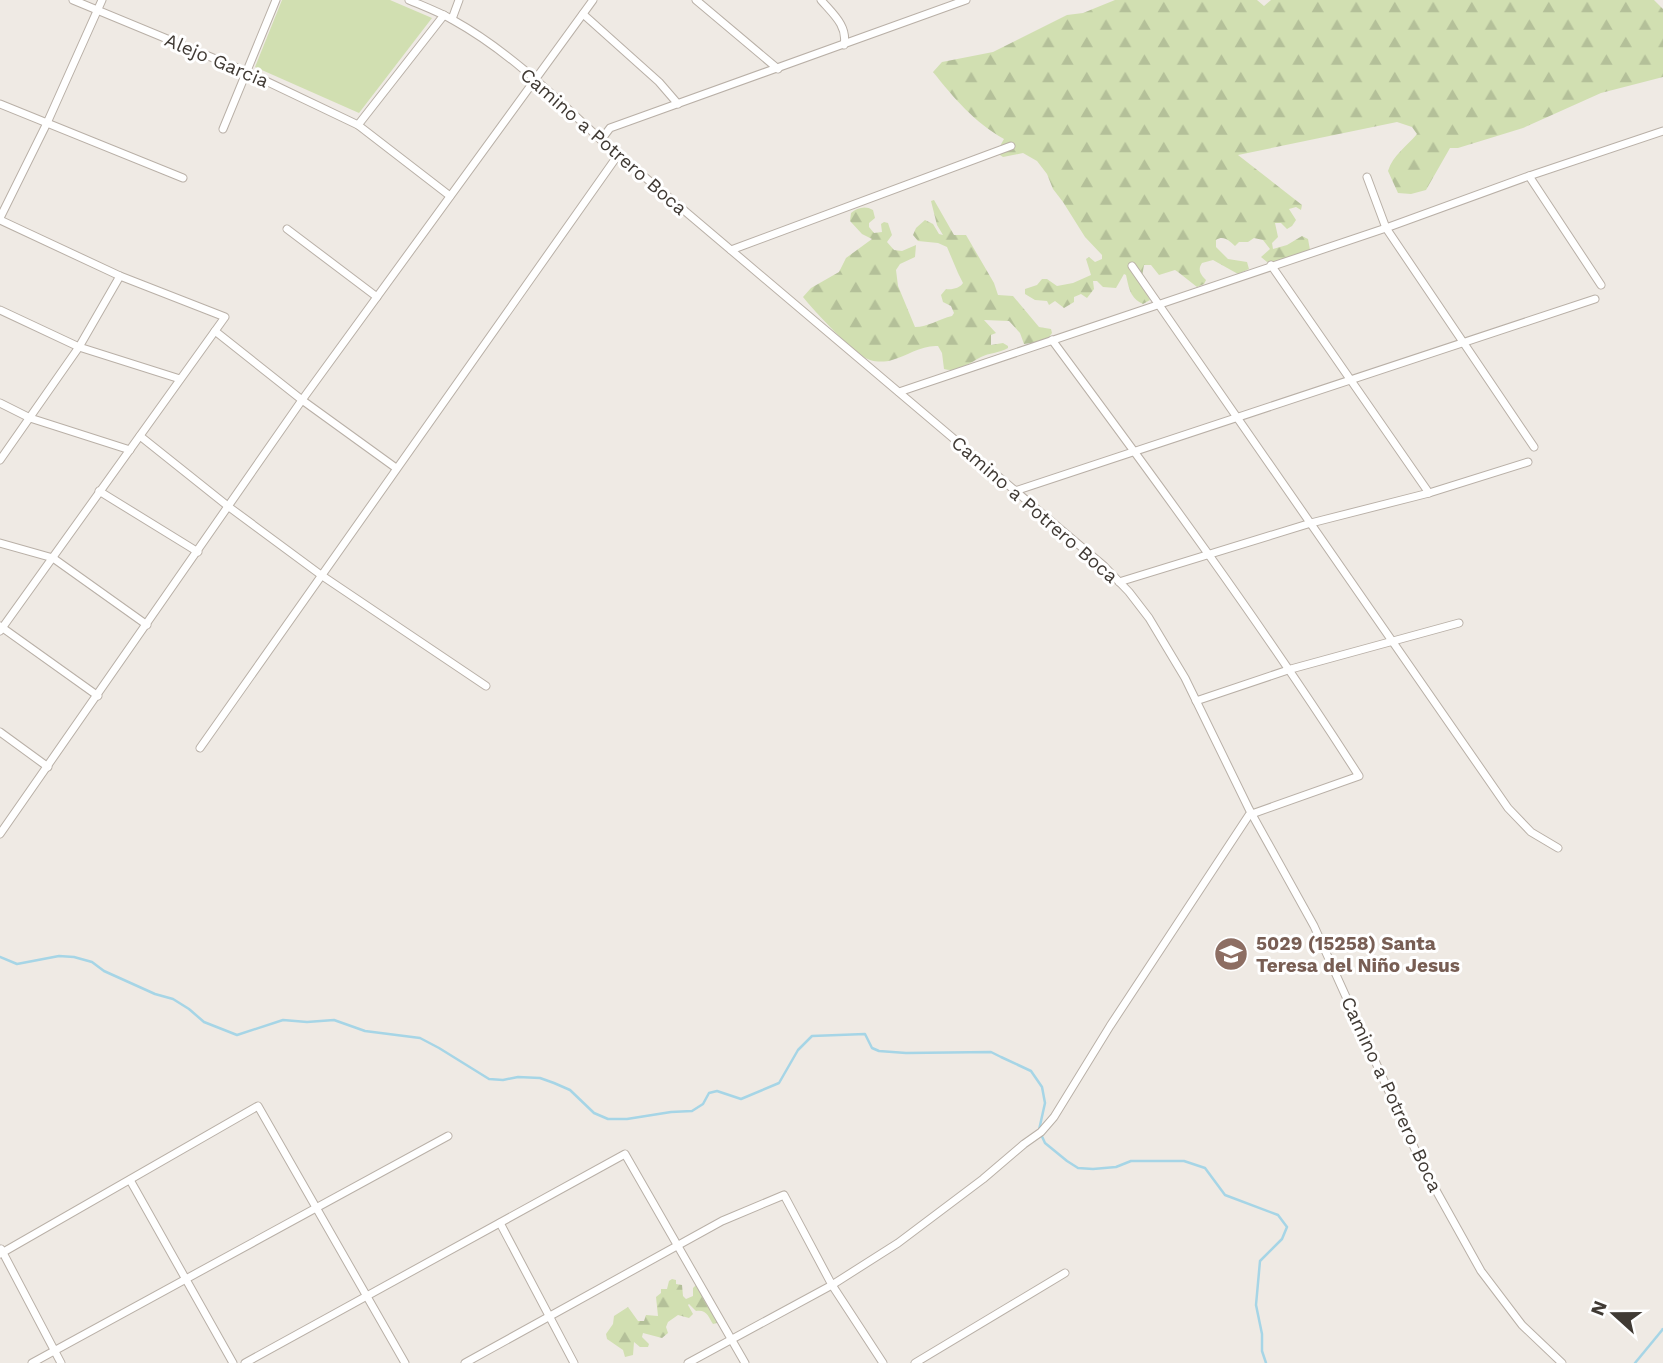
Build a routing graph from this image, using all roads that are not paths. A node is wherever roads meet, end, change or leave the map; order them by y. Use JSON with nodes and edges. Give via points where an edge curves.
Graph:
{"nodes":[{"id":1,"x":73,"y":0,"type":"edge"},
{"id":2,"x":102,"y":0,"type":"edge"},
{"id":3,"x":276,"y":0,"type":"edge"},
{"id":4,"x":409,"y":0,"type":"edge"},
{"id":5,"x":459,"y":0,"type":"edge"},
{"id":6,"x":593,"y":0,"type":"edge"},
{"id":7,"x":696,"y":0,"type":"edge"},
{"id":8,"x":821,"y":0,"type":"edge"},
{"id":9,"x":966,"y":0,"type":"edge"},
{"id":10,"x":97,"y":10,"type":"junction"},
{"id":11,"x":583,"y":14,"type":"junction"},
{"id":12,"x":448,"y":17,"type":"junction"},
{"id":13,"x":844,"y":45,"type":"junction"},
{"id":14,"x":778,"y":69,"type":"junction"},
{"id":15,"x":247,"y":72,"type":"junction"},
{"id":16,"x":535,"y":78,"type":"junction"},
{"id":17,"x":0,"y":104,"type":"edge"},
{"id":18,"x":678,"y":104,"type":"junction"},
{"id":19,"x":47,"y":123,"type":"junction"},
{"id":20,"x":358,"y":125,"type":"junction"},
{"id":21,"x":223,"y":129,"type":"dead end"},
{"id":22,"x":1663,"y":131,"type":"edge"},
{"id":23,"x":601,"y":140,"type":"junction"},
{"id":24,"x":1011,"y":146,"type":"dead end"},
{"id":25,"x":618,"y":155,"type":"junction"},
{"id":26,"x":1529,"y":176,"type":"junction"},
{"id":27,"x":1367,"y":177,"type":"dead end"},
{"id":28,"x":183,"y":178,"type":"dead end"},
{"id":29,"x":450,"y":196,"type":"junction"},
{"id":30,"x":0,"y":219,"type":"edge"},
{"id":31,"x":1386,"y":228,"type":"junction"},
{"id":32,"x":287,"y":229,"type":"dead end"},
{"id":33,"x":731,"y":250,"type":"junction"},
{"id":34,"x":1271,"y":265,"type":"junction"},
{"id":35,"x":1132,"y":266,"type":"dead end"},
{"id":36,"x":120,"y":276,"type":"junction"},
{"id":37,"x":1601,"y":285,"type":"dead end"},
{"id":38,"x":376,"y":297,"type":"junction"},
{"id":39,"x":1595,"y":299,"type":"dead end"},
{"id":40,"x":1158,"y":304,"type":"junction"},
{"id":41,"x":0,"y":310,"type":"edge"},
{"id":42,"x":215,"y":331,"type":"junction"},
{"id":43,"x":1052,"y":340,"type":"junction"},
{"id":44,"x":1464,"y":342,"type":"junction"},
{"id":45,"x":79,"y":347,"type":"junction"},
{"id":46,"x":180,"y":379,"type":"junction"},
{"id":47,"x":1351,"y":381,"type":"junction"},
{"id":48,"x":898,"y":392,"type":"junction"},
{"id":49,"x":302,"y":400,"type":"junction"},
{"id":50,"x":0,"y":403,"type":"edge"},
{"id":51,"x":30,"y":418,"type":"junction"},
{"id":52,"x":1236,"y":418,"type":"junction"},
{"id":53,"x":140,"y":436,"type":"junction"},
{"id":54,"x":1534,"y":447,"type":"dead end"},
{"id":55,"x":130,"y":450,"type":"junction"},
{"id":56,"x":1135,"y":452,"type":"junction"},
{"id":57,"x":0,"y":460,"type":"edge"},
{"id":58,"x":1528,"y":462,"type":"dead end"},
{"id":59,"x":397,"y":468,"type":"junction"},
{"id":60,"x":100,"y":491,"type":"junction"},
{"id":61,"x":1015,"y":491,"type":"junction"},
{"id":62,"x":1429,"y":493,"type":"junction"},
{"id":63,"x":229,"y":507,"type":"junction"},
{"id":64,"x":1311,"y":523,"type":"junction"},
{"id":65,"x":0,"y":542,"type":"edge"},
{"id":66,"x":198,"y":552,"type":"junction"},
{"id":67,"x":1210,"y":555,"type":"junction"},
{"id":68,"x":53,"y":558,"type":"junction"},
{"id":69,"x":320,"y":575,"type":"junction"},
{"id":70,"x":1119,"y":582,"type":"junction"},
{"id":71,"x":1459,"y":623,"type":"dead end"},
{"id":72,"x":147,"y":625,"type":"junction"},
{"id":73,"x":1,"y":628,"type":"edge"},
{"id":74,"x":1394,"y":642,"type":"junction"},
{"id":75,"x":1291,"y":669,"type":"junction"},
{"id":76,"x":486,"y":686,"type":"dead end"},
{"id":77,"x":98,"y":696,"type":"junction"},
{"id":78,"x":1196,"y":701,"type":"junction"},
{"id":79,"x":0,"y":733,"type":"edge"},
{"id":80,"x":200,"y":748,"type":"dead end"},
{"id":81,"x":48,"y":767,"type":"junction"},
{"id":82,"x":1252,"y":813,"type":"junction"},
{"id":83,"x":1,"y":831,"type":"edge"},
{"id":84,"x":1558,"y":848,"type":"dead end"},
{"id":85,"x":448,"y":1136,"type":"dead end"},
{"id":86,"x":130,"y":1180,"type":"junction"},
{"id":87,"x":316,"y":1206,"type":"junction"},
{"id":88,"x":500,"y":1223,"type":"junction"},
{"id":89,"x":678,"y":1245,"type":"junction"},
{"id":90,"x":1,"y":1252,"type":"edge"},
{"id":91,"x":1065,"y":1273,"type":"dead end"},
{"id":92,"x":185,"y":1278,"type":"junction"},
{"id":93,"x":832,"y":1285,"type":"junction"},
{"id":94,"x":367,"y":1296,"type":"junction"},
{"id":95,"x":549,"y":1318,"type":"junction"},
{"id":96,"x":732,"y":1339,"type":"junction"},
{"id":97,"x":55,"y":1351,"type":"junction"},
{"id":98,"x":931,"y":1353,"type":"junction"},
{"id":99,"x":32,"y":1363,"type":"edge"},
{"id":100,"x":61,"y":1363,"type":"edge"},
{"id":101,"x":233,"y":1363,"type":"edge"},
{"id":102,"x":245,"y":1363,"type":"edge"},
{"id":103,"x":405,"y":1363,"type":"edge"},
{"id":104,"x":465,"y":1363,"type":"edge"},
{"id":105,"x":574,"y":1363,"type":"edge"},
{"id":106,"x":688,"y":1363,"type":"edge"},
{"id":107,"x":745,"y":1363,"type":"edge"},
{"id":108,"x":883,"y":1363,"type":"edge"},
{"id":109,"x":907,"y":1363,"type":"edge"},
{"id":110,"x":915,"y":1363,"type":"edge"},
{"id":111,"x":1562,"y":1363,"type":"edge"}],
"edges":[{"from":1,"to":10,"type":"street","name":"Alejo Garcia"},
{"from":2,"to":10,"type":"street"},
{"from":3,"to":15,"type":"street"},
{"from":4,"to":12,"type":"street"},
{"from":5,"to":12,"type":"street"},
{"from":6,"to":11,"type":"street"},
{"from":7,"to":14,"type":"street"},
{"from":8,"to":13,"type":"street","via":[[841,24]]},
{"from":9,"to":13,"type":"street"},
{"from":10,"to":15,"type":"street","name":"Alejo Garcia"},
{"from":10,"to":19,"type":"street"},
{"from":11,"to":16,"type":"street"},
{"from":11,"to":18,"type":"street"},
{"from":12,"to":16,"type":"street","name":"Camino a Potrero Boca"},
{"from":12,"to":20,"type":"street"},
{"from":13,"to":14,"type":"street"},
{"from":14,"to":18,"type":"street"},
{"from":15,"to":20,"type":"street","name":"Alejo Garcia"},
{"from":15,"to":21,"type":"street"},
{"from":16,"to":23,"type":"street","name":"Camino a Potrero Boca"},
{"from":16,"to":29,"type":"street"},
{"from":17,"to":19,"type":"street"},
{"from":18,"to":23,"type":"street","via":[[610,128]]},
{"from":19,"to":28,"type":"street"},
{"from":19,"to":30,"type":"street"},
{"from":20,"to":29,"type":"street","name":"Alejo Garcia"},
{"from":22,"to":26,"type":"street"},
{"from":23,"to":25,"type":"street","name":"Camino a Potrero Boca"},
{"from":24,"to":33,"type":"street"},
{"from":25,"to":33,"type":"street","name":"Camino a Potrero Boca"},
{"from":25,"to":59,"type":"street"},
{"from":26,"to":31,"type":"street"},
{"from":26,"to":37,"type":"street"},
{"from":27,"to":31,"type":"street"},
{"from":29,"to":38,"type":"street"},
{"from":30,"to":36,"type":"street"},
{"from":31,"to":34,"type":"street"},
{"from":31,"to":44,"type":"street"},
{"from":32,"to":38,"type":"street"},
{"from":33,"to":48,"type":"street","name":"Camino a Potrero Boca"},
{"from":34,"to":40,"type":"street"},
{"from":34,"to":47,"type":"street"},
{"from":35,"to":40,"type":"street"},
{"from":36,"to":42,"type":"street","via":[[225,317]]},
{"from":36,"to":45,"type":"street"},
{"from":38,"to":49,"type":"street"},
{"from":39,"to":44,"type":"street"},
{"from":40,"to":43,"type":"street"},
{"from":40,"to":52,"type":"street"},
{"from":41,"to":45,"type":"street"},
{"from":42,"to":46,"type":"street"},
{"from":42,"to":49,"type":"street"},
{"from":43,"to":48,"type":"street"},
{"from":43,"to":56,"type":"street"},
{"from":44,"to":47,"type":"street"},
{"from":44,"to":54,"type":"street"},
{"from":45,"to":46,"type":"street"},
{"from":45,"to":51,"type":"street"},
{"from":46,"to":53,"type":"street"},
{"from":47,"to":52,"type":"street"},
{"from":47,"to":62,"type":"street"},
{"from":48,"to":61,"type":"street","name":"Camino a Potrero Boca"},
{"from":49,"to":59,"type":"street"},
{"from":49,"to":63,"type":"street"},
{"from":50,"to":51,"type":"street"},
{"from":51,"to":55,"type":"street"},
{"from":51,"to":57,"type":"street"},
{"from":52,"to":56,"type":"street"},
{"from":52,"to":64,"type":"street"},
{"from":53,"to":55,"type":"street"},
{"from":53,"to":63,"type":"street"},
{"from":55,"to":60,"type":"street"},
{"from":56,"to":61,"type":"street"},
{"from":56,"to":67,"type":"street"},
{"from":58,"to":62,"type":"street"},
{"from":59,"to":69,"type":"street"},
{"from":60,"to":66,"type":"street"},
{"from":60,"to":68,"type":"street"},
{"from":61,"to":70,"type":"street","name":"Camino a Potrero Boca"},
{"from":62,"to":64,"type":"street"},
{"from":63,"to":66,"type":"street"},
{"from":63,"to":69,"type":"street"},
{"from":64,"to":67,"type":"street"},
{"from":64,"to":74,"type":"street"},
{"from":65,"to":68,"type":"street"},
{"from":66,"to":72,"type":"street"},
{"from":67,"to":70,"type":"street"},
{"from":67,"to":75,"type":"street"},
{"from":68,"to":72,"type":"street"},
{"from":68,"to":73,"type":"street"},
{"from":69,"to":76,"type":"street"},
{"from":69,"to":80,"type":"street"},
{"from":70,"to":78,"type":"street","name":"Camino a Potrero Boca","via":[[1149,618]]},
{"from":71,"to":74,"type":"street"},
{"from":72,"to":77,"type":"street"},
{"from":73,"to":77,"type":"street"},
{"from":74,"to":75,"type":"street"},
{"from":74,"to":84,"type":"street","via":[[1508,808],[1531,832]]},
{"from":75,"to":78,"type":"street"},
{"from":75,"to":82,"type":"street","via":[[1359,776]]},
{"from":77,"to":81,"type":"street"},
{"from":78,"to":82,"type":"street","name":"Camino a Potrero Boca"},
{"from":79,"to":81,"type":"street"},
{"from":81,"to":83,"type":"street"},
{"from":82,"to":93,"type":"street","via":[[1054,1117],[983,1180]]},
{"from":82,"to":111,"type":"street","name":"Camino a Potrero Boca","via":[[1314,926],[1423,1167],[1481,1271],[1522,1325]]},
{"from":85,"to":87,"type":"street"},
{"from":86,"to":87,"type":"street","via":[[258,1106]]},
{"from":86,"to":90,"type":"street"},
{"from":86,"to":92,"type":"street"},
{"from":87,"to":92,"type":"street"},
{"from":87,"to":94,"type":"street"},
{"from":88,"to":89,"type":"street","via":[[625,1154]]},
{"from":88,"to":94,"type":"street"},
{"from":88,"to":95,"type":"street"},
{"from":89,"to":93,"type":"street","via":[[784,1195]]},
{"from":89,"to":95,"type":"street"},
{"from":89,"to":96,"type":"street"},
{"from":90,"to":97,"type":"street"},
{"from":91,"to":98,"type":"street"},
{"from":92,"to":97,"type":"street"},
{"from":92,"to":101,"type":"street"},
{"from":93,"to":96,"type":"street"},
{"from":93,"to":108,"type":"street"},
{"from":94,"to":102,"type":"street"},
{"from":94,"to":103,"type":"street"},
{"from":95,"to":104,"type":"street"},
{"from":95,"to":105,"type":"street"},
{"from":96,"to":106,"type":"street"},
{"from":96,"to":107,"type":"street"},
{"from":97,"to":99,"type":"street"},
{"from":97,"to":100,"type":"street"},
{"from":98,"to":109,"type":"street"},
{"from":98,"to":110,"type":"street"}]}
